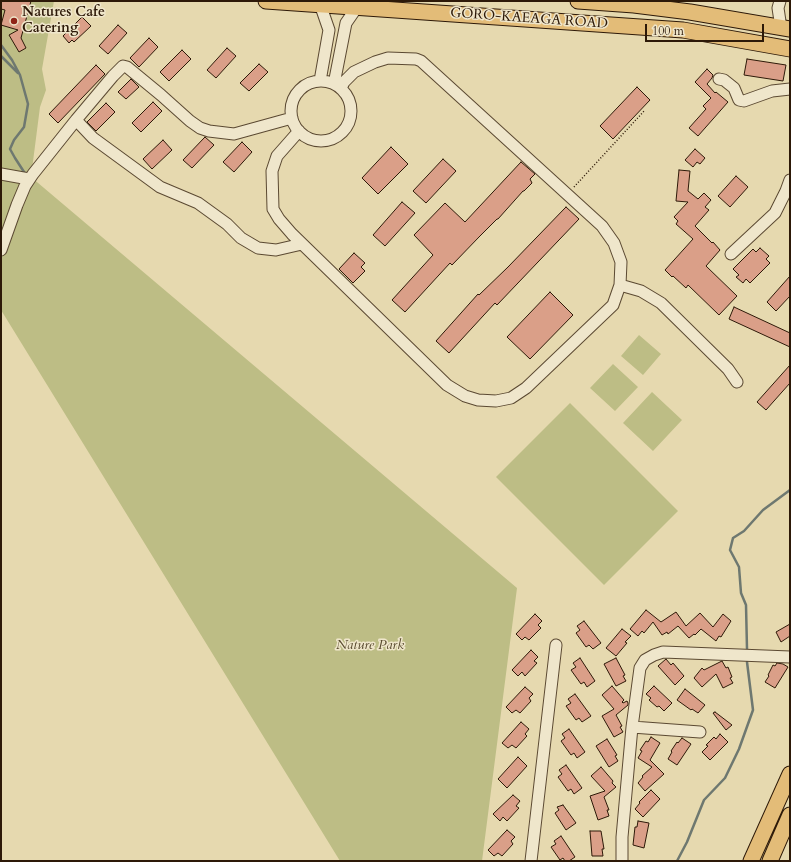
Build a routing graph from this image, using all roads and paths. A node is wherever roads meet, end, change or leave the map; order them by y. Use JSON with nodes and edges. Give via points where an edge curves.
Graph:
{"nodes":[{"id":1,"x":266,"y":1,"type":"edge"},
{"id":2,"x":578,"y":1,"type":"edge"},
{"id":3,"x":780,"y":1,"type":"edge"},
{"id":4,"x":320,"y":4,"type":"junction"},
{"id":5,"x":361,"y":8,"type":"junction"},
{"id":6,"x":786,"y":29,"type":"edge"},
{"id":7,"x":790,"y":50,"type":"edge"},
{"id":8,"x":719,"y":79,"type":"dead end"},
{"id":9,"x":320,"y":81,"type":"junction"},
{"id":10,"x":338,"y":86,"type":"junction"},
{"id":11,"x":790,"y":89,"type":"edge"},
{"id":12,"x":645,"y":110,"type":"dead end"},
{"id":13,"x":292,"y":118,"type":"junction"},
{"id":14,"x":76,"y":120,"type":"junction"},
{"id":15,"x":299,"y":132,"type":"junction"},
{"id":16,"x":1,"y":174,"type":"edge"},
{"id":17,"x":29,"y":179,"type":"junction"},
{"id":18,"x":790,"y":180,"type":"edge"},
{"id":19,"x":567,"y":194,"type":"junction"},
{"id":20,"x":302,"y":244,"type":"junction"},
{"id":21,"x":1,"y":250,"type":"edge"},
{"id":22,"x":731,"y":254,"type":"dead end"},
{"id":23,"x":620,"y":285,"type":"junction"},
{"id":24,"x":737,"y":382,"type":"dead end"},
{"id":25,"x":556,"y":645,"type":"dead end"},
{"id":26,"x":790,"y":658,"type":"edge"},
{"id":27,"x":632,"y":727,"type":"junction"},
{"id":28,"x":700,"y":732,"type":"dead end"},
{"id":29,"x":790,"y":774,"type":"edge"},
{"id":30,"x":790,"y":815,"type":"edge"},
{"id":31,"x":771,"y":860,"type":"edge"},
{"id":32,"x":531,"y":861,"type":"edge"},
{"id":33,"x":622,"y":861,"type":"edge"},
{"id":34,"x":751,"y":861,"type":"edge"}],
"edges":[{"from":1,"to":4,"type":"main road","name":"GORO-KAEAGA ROAD"},
{"from":2,"to":6,"type":"main road","name":"GORO-KAEAGA ROAD","via":[[690,12]]},
{"from":3,"to":6,"type":"street","via":[[778,8]]},
{"from":4,"to":5,"type":"main road","name":"GORO-KAEAGA ROAD"},
{"from":4,"to":9,"type":"street","via":[[329,30]]},
{"from":5,"to":7,"type":"main road","name":"GORO-KAEAGA ROAD","via":[[682,30]]},
{"from":5,"to":10,"type":"street","via":[[355,10],[346,23]]},
{"from":8,"to":11,"type":"street","via":[[734,88],[739,100],[744,101],[772,91]]},
{"from":9,"to":10,"type":"street"},
{"from":9,"to":13,"type":"street","via":[[300,90],[292,103]]},
{"from":10,"to":15,"type":"street","via":[[350,100],[351,115],[349,123],[340,135],[334,139],[319,141]]},
{"from":10,"to":19,"type":"street","via":[[354,72],[388,58],[421,61]]},
{"from":12,"to":19,"type":"path"},
{"from":13,"to":14,"type":"street","via":[[234,134],[209,131],[190,121],[123,66]]},
{"from":13,"to":15,"type":"street"},
{"from":14,"to":17,"type":"street"},
{"from":14,"to":20,"type":"street","via":[[93,138],[160,187],[198,203],[227,224],[241,238],[258,248],[276,250]]},
{"from":15,"to":20,"type":"street","via":[[277,156],[272,170],[273,209],[279,220]]},
{"from":16,"to":17,"type":"street"},
{"from":17,"to":21,"type":"street"},
{"from":18,"to":22,"type":"street","via":[[775,212]]},
{"from":19,"to":23,"type":"street","via":[[602,226],[614,242],[621,262]]},
{"from":20,"to":23,"type":"street","via":[[447,385],[465,396],[478,400],[496,401],[511,398],[526,388],[613,305]]},
{"from":23,"to":24,"type":"street","via":[[641,291],[661,303],[724,365]]},
{"from":25,"to":32,"type":"street"},
{"from":26,"to":27,"type":"street","via":[[663,652],[654,655],[640,668]]},
{"from":27,"to":28,"type":"street"},
{"from":27,"to":33,"type":"street"},
{"from":29,"to":34,"type":"main road"},
{"from":30,"to":31,"type":"main road"}]}
